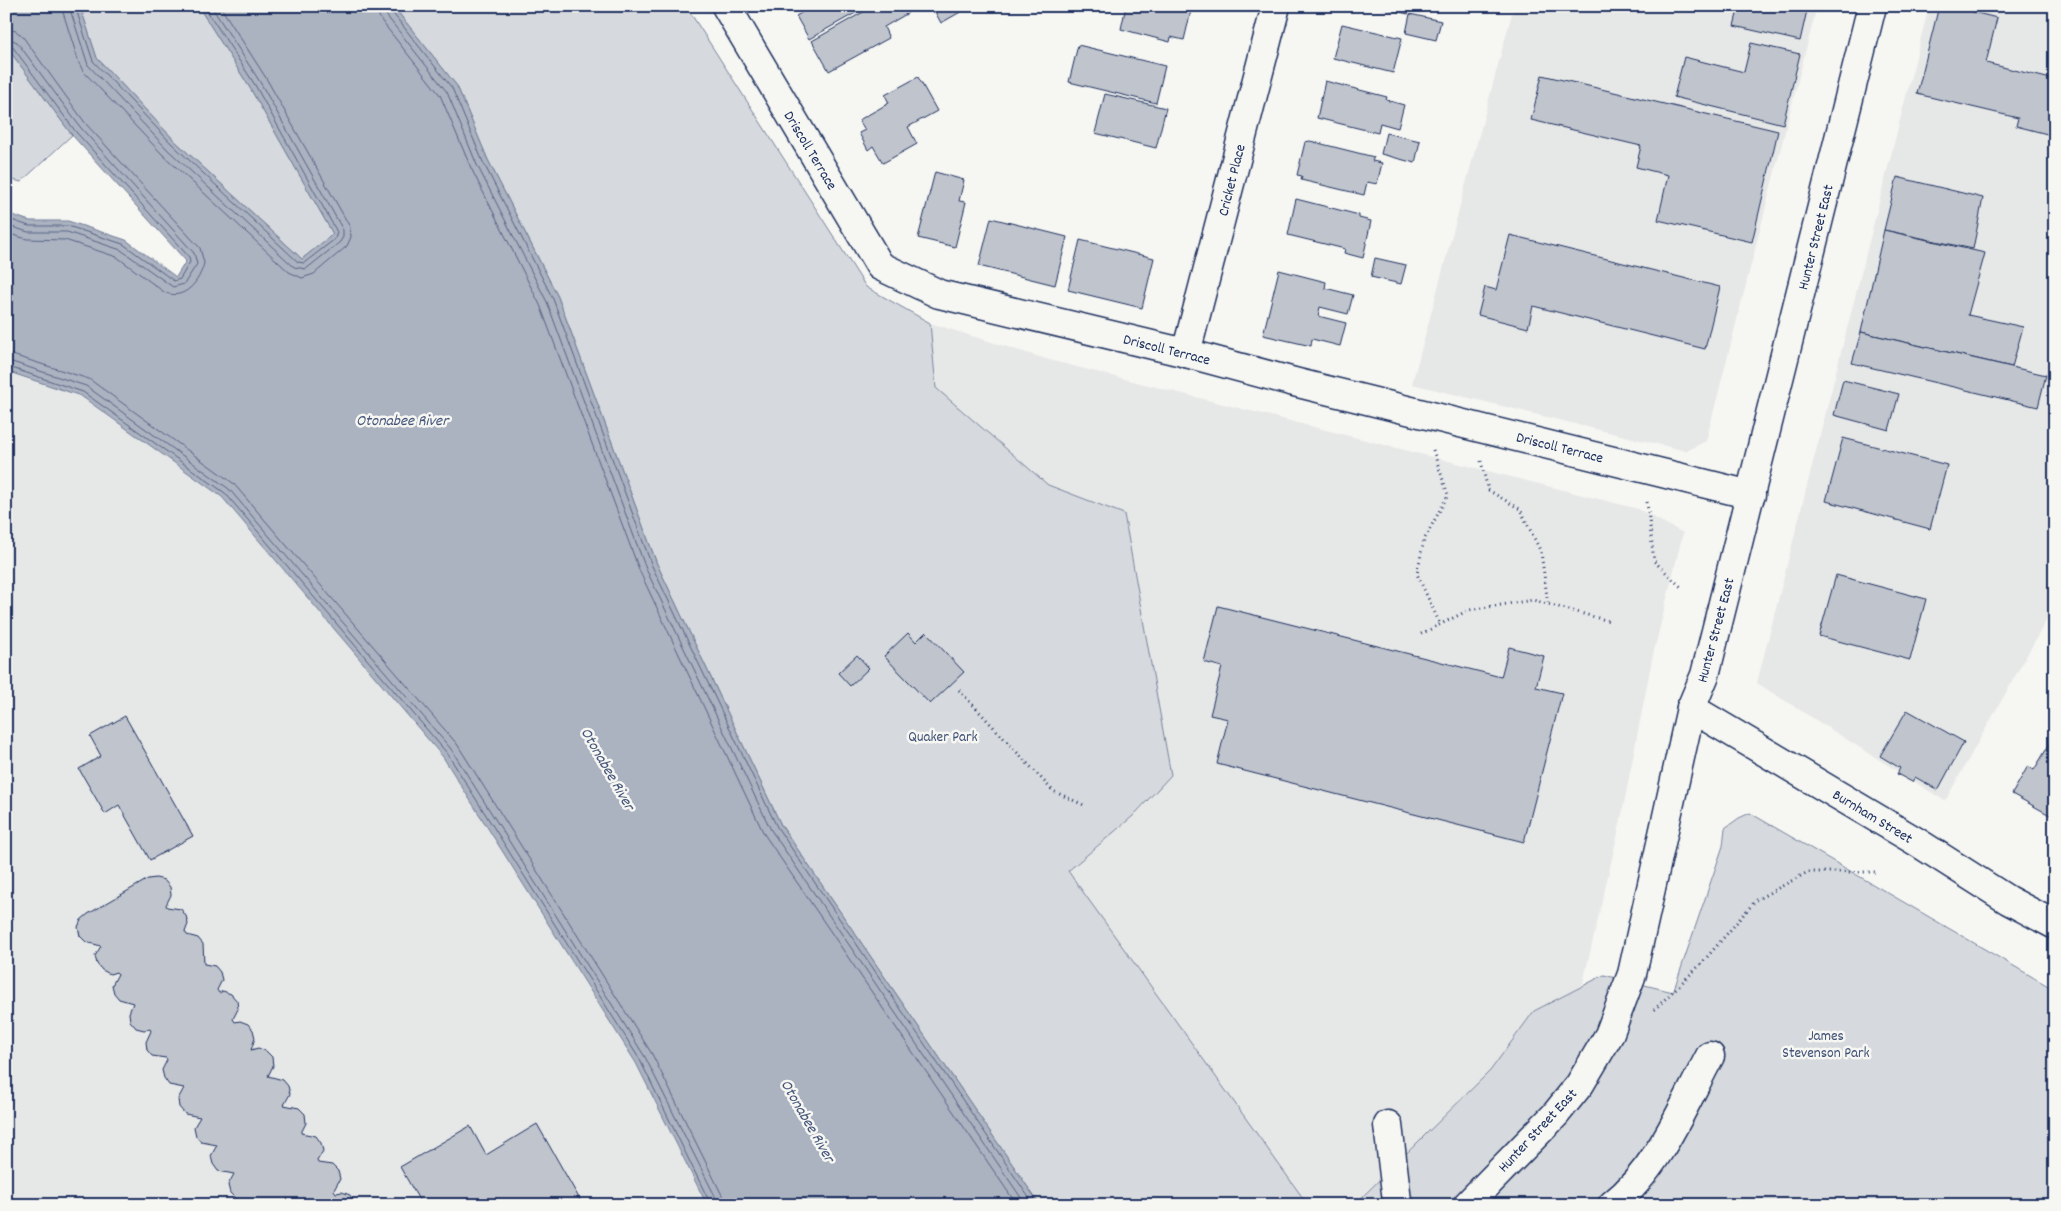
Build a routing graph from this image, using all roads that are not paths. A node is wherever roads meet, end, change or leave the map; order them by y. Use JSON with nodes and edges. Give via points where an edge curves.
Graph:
{"nodes":[{"id":1,"x":726,"y":6,"type":"edge"},
{"id":2,"x":1276,"y":6,"type":"edge"},
{"id":3,"x":1872,"y":6,"type":"edge"},
{"id":4,"x":1186,"y":353,"type":"junction"},
{"id":5,"x":1751,"y":495,"type":"junction"},
{"id":6,"x":1691,"y":708,"type":"junction"},
{"id":7,"x":2055,"y":925,"type":"edge"},
{"id":8,"x":1710,"y":1056,"type":"dead end"},
{"id":9,"x":1388,"y":1124,"type":"dead end"},
{"id":10,"x":1400,"y":1205,"type":"edge"},
{"id":11,"x":1467,"y":1205,"type":"edge"},
{"id":12,"x":1612,"y":1205,"type":"edge"}],
"edges":[{"from":1,"to":4,"type":"street","name":"Driscoll Terrace","via":[[880,266],[939,294]]},
{"from":2,"to":4,"type":"street","name":"Cricket Place"},
{"from":3,"to":5,"type":"street","name":"Hunter Street East"},
{"from":4,"to":5,"type":"street","name":"Driscoll Terrace"},
{"from":5,"to":6,"type":"street","name":"Hunter Street East","via":[[1705,675]]},
{"from":6,"to":7,"type":"street","name":"Burnham Street","via":[[2008,900]]},
{"from":6,"to":11,"type":"street","name":"Hunter Street East","via":[[1632,974],[1608,1035],[1580,1084],[1555,1115]]},
{"from":8,"to":12,"type":"street","via":[[1653,1162]]},
{"from":9,"to":10,"type":"street"}]}
